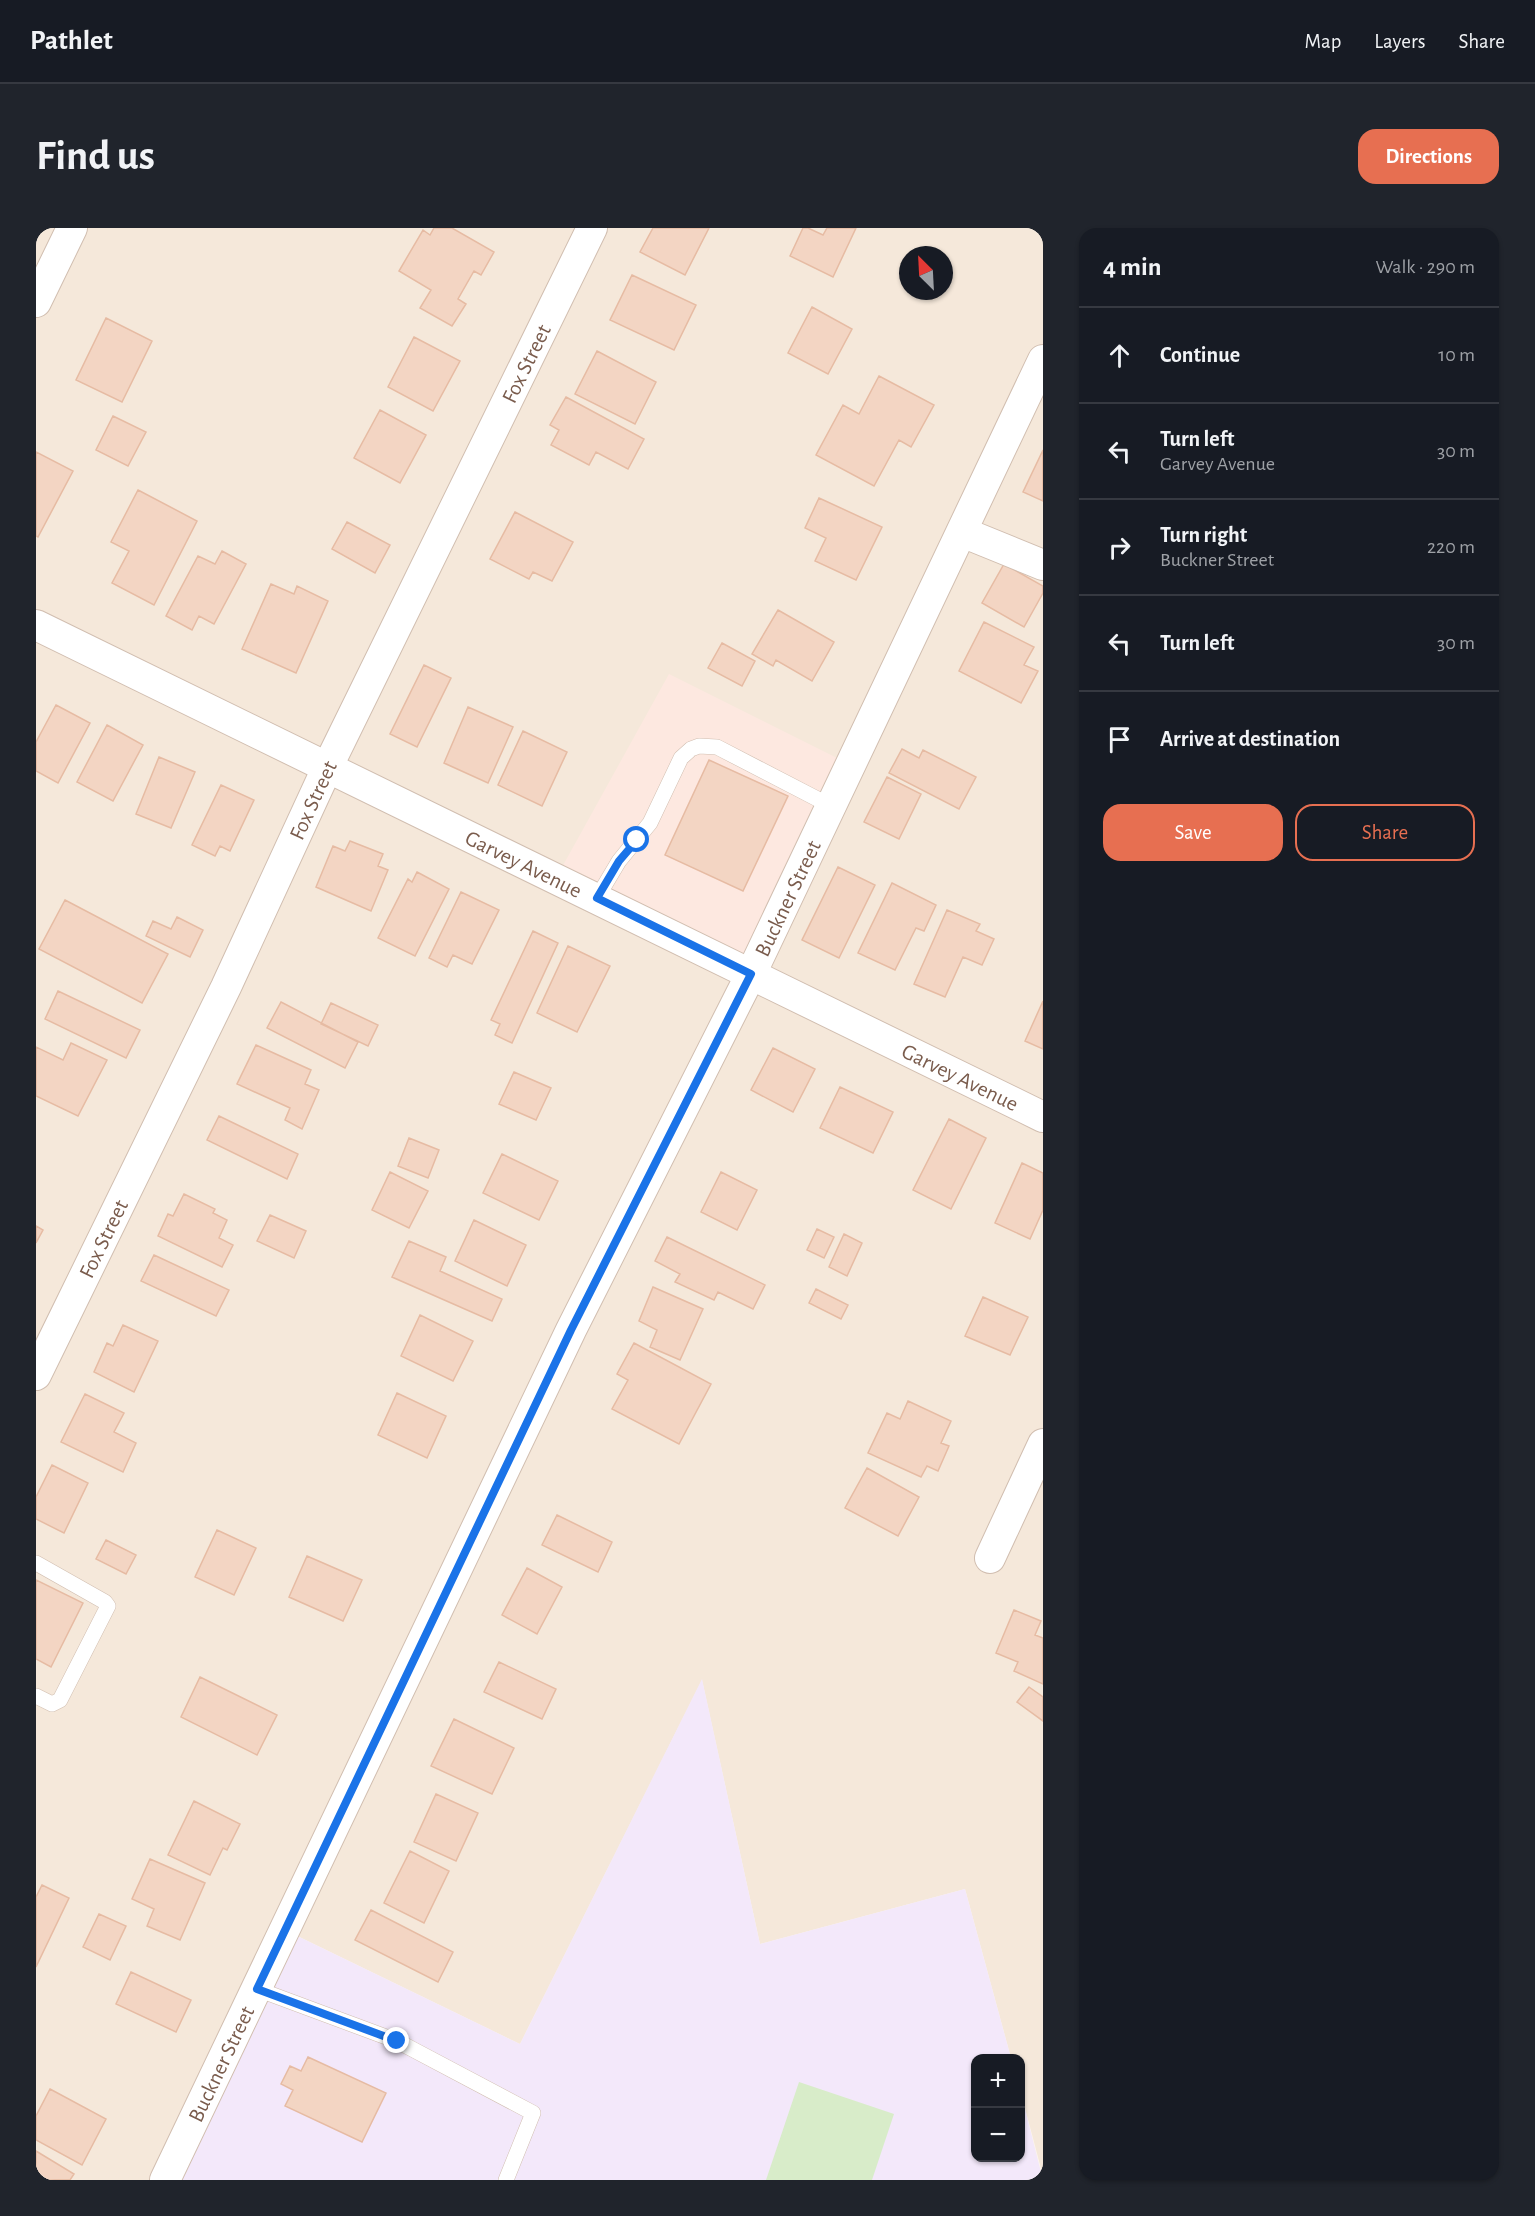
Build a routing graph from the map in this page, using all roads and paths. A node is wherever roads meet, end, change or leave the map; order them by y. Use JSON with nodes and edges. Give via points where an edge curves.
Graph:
{"nodes":[{"id":1,"x":72,"y":228,"type":"edge"},
{"id":2,"x":592,"y":228,"type":"edge"},
{"id":3,"x":36,"y":302,"type":"edge"},
{"id":4,"x":1043,"y":360,"type":"edge"},
{"id":5,"x":962,"y":532,"type":"junction"},
{"id":6,"x":1043,"y":566,"type":"edge"},
{"id":7,"x":36,"y":625,"type":"edge"},
{"id":8,"x":328,"y":766,"type":"junction"},
{"id":9,"x":831,"y":806,"type":"junction"},
{"id":10,"x":597,"y":898,"type":"junction"},
{"id":11,"x":751,"y":974,"type":"junction"},
{"id":12,"x":1043,"y":1117,"type":"edge"},
{"id":13,"x":36,"y":1376,"type":"edge"},
{"id":14,"x":1043,"y":1444,"type":"edge"},
{"id":15,"x":990,"y":1558,"type":"dead end"},
{"id":16,"x":36,"y":1563,"type":"edge"},
{"id":17,"x":36,"y":1696,"type":"edge"},
{"id":18,"x":257,"y":1989,"type":"junction"},
{"id":19,"x":167,"y":2180,"type":"edge"},
{"id":20,"x":506,"y":2180,"type":"edge"}],
"edges":[{"from":1,"to":3,"type":"street"},
{"from":2,"to":8,"type":"street","name":"Fox Street"},
{"from":4,"to":5,"type":"street","name":"Buckner Street"},
{"from":5,"to":6,"type":"street"},
{"from":5,"to":9,"type":"street","name":"Buckner Street"},
{"from":7,"to":8,"type":"street","name":"Garvey Avenue"},
{"from":8,"to":10,"type":"street","name":"Garvey Avenue"},
{"from":8,"to":13,"type":"street","name":"Fox Street","via":[[226,987]]},
{"from":9,"to":10,"type":"lane","via":[[717,747],[691,749],[681,758],[650,823],[619,861]]},
{"from":9,"to":11,"type":"street","name":"Buckner Street"},
{"from":10,"to":11,"type":"street","name":"Garvey Avenue"},
{"from":11,"to":12,"type":"street","name":"Garvey Avenue"},
{"from":11,"to":18,"type":"street","name":"Buckner Street","via":[[571,1330]]},
{"from":14,"to":15,"type":"street"},
{"from":16,"to":17,"type":"lane","via":[[108,1606],[60,1700],[52,1704]]},
{"from":18,"to":19,"type":"street","name":"Buckner Street"},
{"from":18,"to":20,"type":"lane","via":[[397,2041],[533,2113]]}]}
